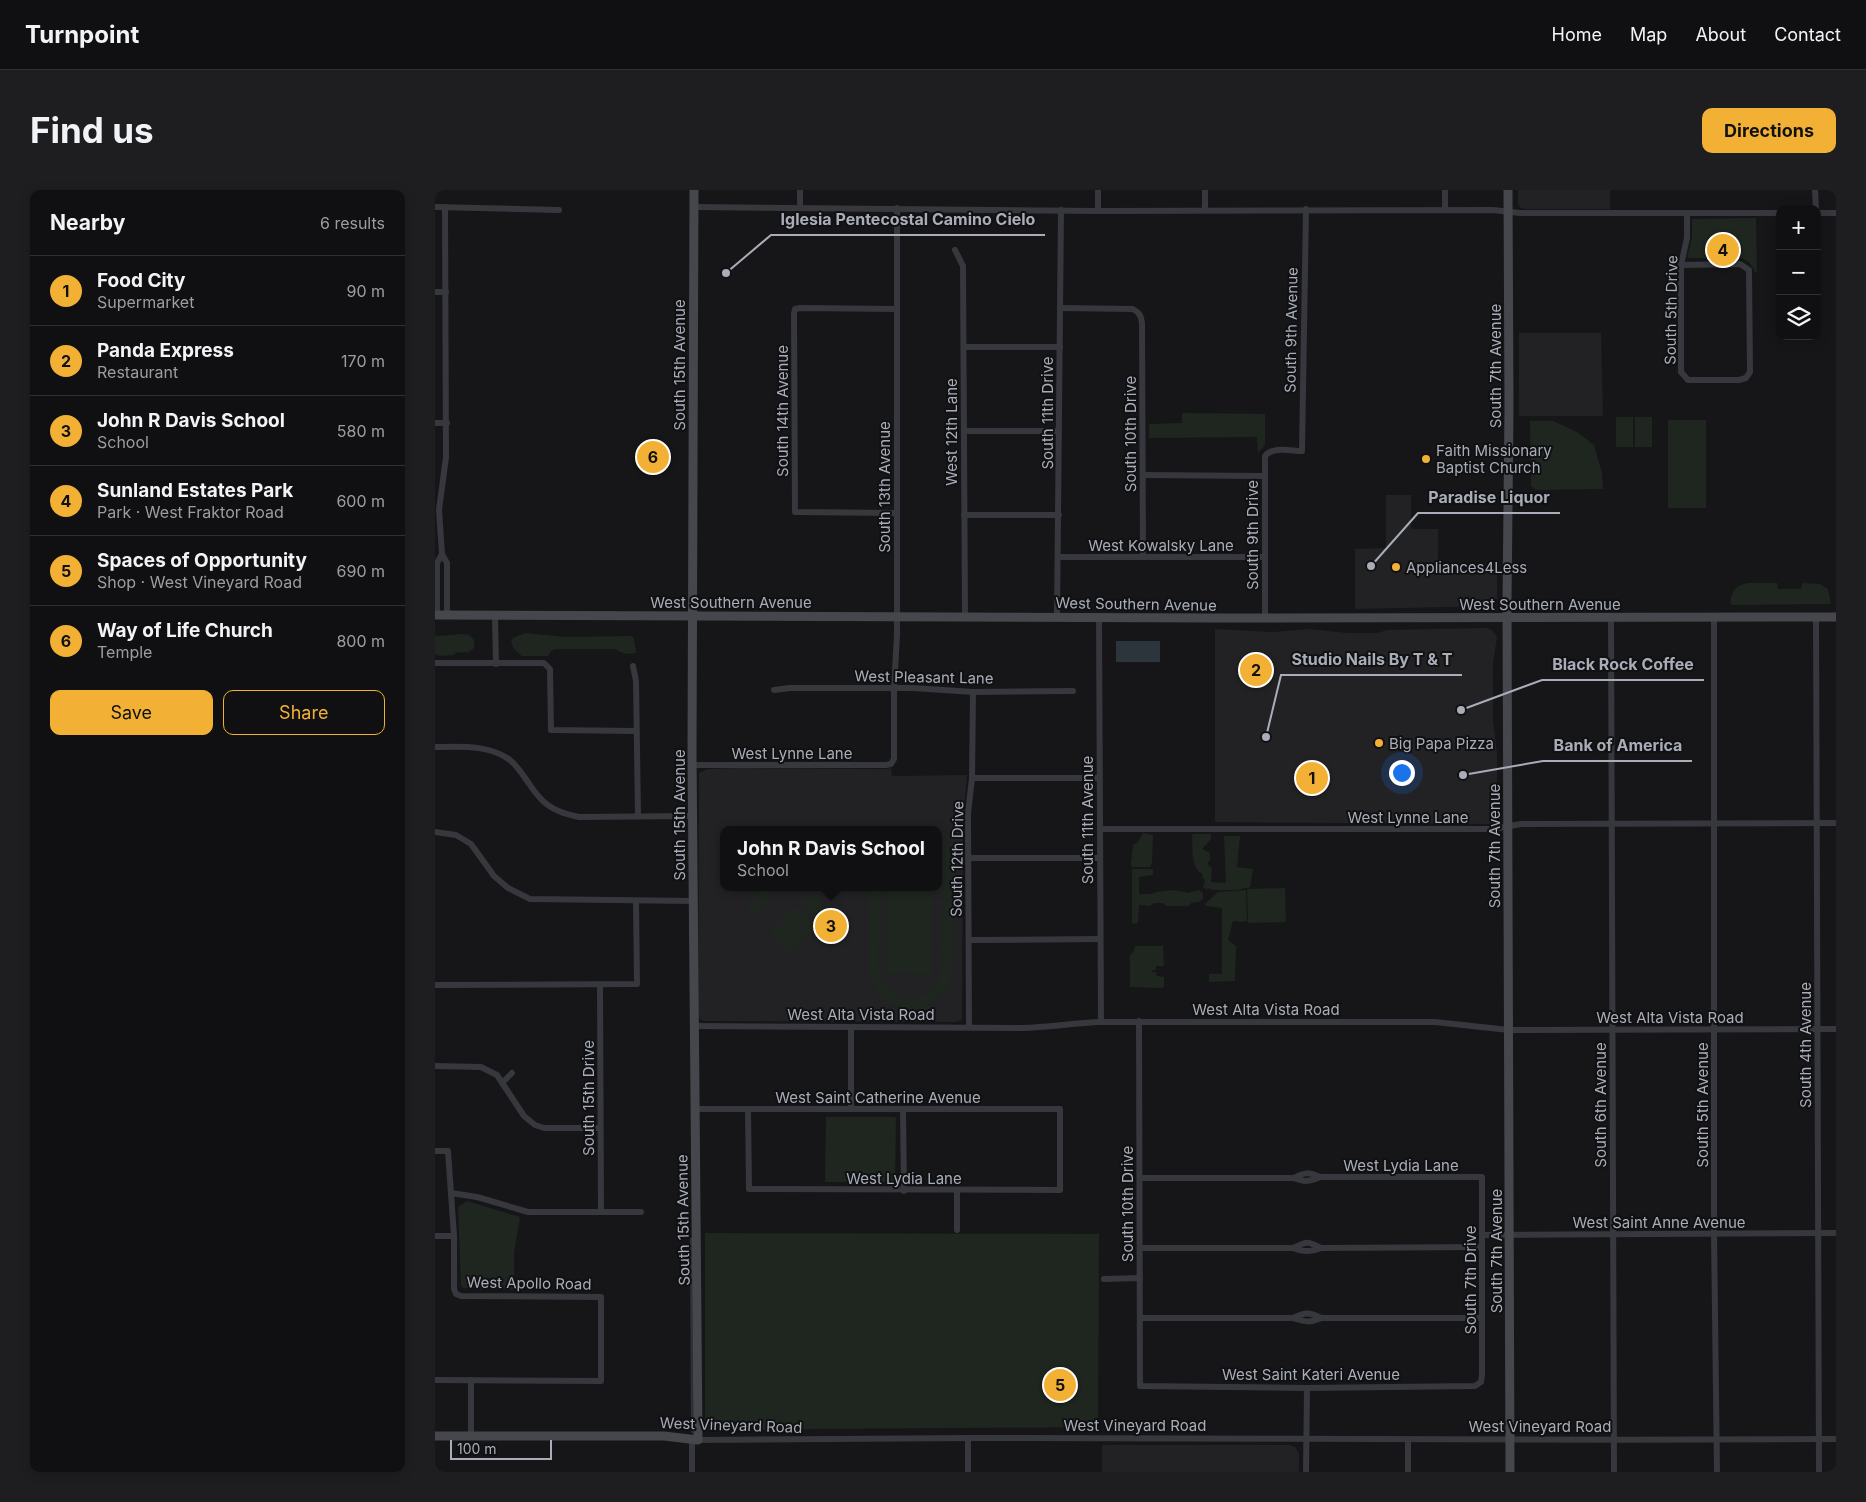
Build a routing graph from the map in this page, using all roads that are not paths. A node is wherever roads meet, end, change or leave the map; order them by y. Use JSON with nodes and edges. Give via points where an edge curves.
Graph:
{"nodes":[{"id":1,"x":694,"y":190,"type":"edge"},
{"id":2,"x":800,"y":190,"type":"edge"},
{"id":3,"x":1098,"y":190,"type":"edge"},
{"id":4,"x":1205,"y":190,"type":"edge"},
{"id":5,"x":1445,"y":190,"type":"edge"},
{"id":6,"x":1508,"y":190,"type":"edge"},
{"id":7,"x":1815,"y":190,"type":"edge"},
{"id":8,"x":1816,"y":205,"type":"edge"},
{"id":9,"x":435,"y":207,"type":"edge"},
{"id":10,"x":445,"y":207,"type":"junction"},
{"id":11,"x":694,"y":207,"type":"junction"},
{"id":12,"x":800,"y":208,"type":"junction"},
{"id":13,"x":897,"y":208,"type":"junction"},
{"id":14,"x":559,"y":210,"type":"dead end"},
{"id":15,"x":1061,"y":210,"type":"junction"},
{"id":16,"x":1205,"y":210,"type":"junction"},
{"id":17,"x":1306,"y":210,"type":"junction"},
{"id":18,"x":1445,"y":210,"type":"junction"},
{"id":19,"x":1098,"y":211,"type":"junction"},
{"id":20,"x":1508,"y":212,"type":"junction"},
{"id":21,"x":1687,"y":213,"type":"junction"},
{"id":22,"x":1776,"y":213,"type":"edge"},
{"id":23,"x":1821,"y":213,"type":"edge"},
{"id":24,"x":1836,"y":213,"type":"edge"},
{"id":25,"x":955,"y":250,"type":"dead end"},
{"id":26,"x":1681,"y":265,"type":"junction"},
{"id":27,"x":435,"y":292,"type":"edge"},
{"id":28,"x":446,"y":292,"type":"junction"},
{"id":29,"x":1060,"y":308,"type":"junction"},
{"id":30,"x":896,"y":309,"type":"junction"},
{"id":31,"x":964,"y":347,"type":"junction"},
{"id":32,"x":1060,"y":347,"type":"junction"},
{"id":33,"x":435,"y":423,"type":"edge"},
{"id":34,"x":447,"y":423,"type":"junction"},
{"id":35,"x":964,"y":431,"type":"junction"},
{"id":36,"x":1059,"y":431,"type":"junction"},
{"id":37,"x":1268,"y":453,"type":"joint"},
{"id":38,"x":1143,"y":475,"type":"junction"},
{"id":39,"x":1264,"y":476,"type":"junction"},
{"id":40,"x":895,"y":513,"type":"junction"},
{"id":41,"x":964,"y":515,"type":"junction"},
{"id":42,"x":1059,"y":515,"type":"junction"},
{"id":43,"x":442,"y":554,"type":"junction"},
{"id":44,"x":1058,"y":557,"type":"junction"},
{"id":45,"x":1143,"y":558,"type":"junction"},
{"id":46,"x":1264,"y":558,"type":"junction"},
{"id":47,"x":437,"y":579,"type":"junction"},
{"id":48,"x":447,"y":579,"type":"junction"},
{"id":49,"x":436,"y":615,"type":"edge"},
{"id":50,"x":447,"y":616,"type":"junction"},
{"id":51,"x":495,"y":616,"type":"junction"},
{"id":52,"x":692,"y":616,"type":"junction"},
{"id":53,"x":897,"y":616,"type":"junction"},
{"id":54,"x":965,"y":616,"type":"junction"},
{"id":55,"x":1057,"y":617,"type":"junction"},
{"id":56,"x":1099,"y":617,"type":"junction"},
{"id":57,"x":1816,"y":617,"type":"junction"},
{"id":58,"x":1836,"y":617,"type":"edge"},
{"id":59,"x":1265,"y":618,"type":"junction"},
{"id":60,"x":1507,"y":618,"type":"junction"},
{"id":61,"x":1611,"y":618,"type":"junction"},
{"id":62,"x":1714,"y":618,"type":"junction"},
{"id":63,"x":435,"y":663,"type":"edge"},
{"id":64,"x":496,"y":664,"type":"junction"},
{"id":65,"x":633,"y":666,"type":"dead end"},
{"id":66,"x":894,"y":688,"type":"junction"},
{"id":67,"x":774,"y":690,"type":"dead end"},
{"id":68,"x":1073,"y":691,"type":"dead end"},
{"id":69,"x":973,"y":692,"type":"junction"},
{"id":70,"x":636,"y":731,"type":"junction"},
{"id":71,"x":435,"y":747,"type":"edge"},
{"id":72,"x":891,"y":764,"type":"joint"},
{"id":73,"x":692,"y":765,"type":"junction"},
{"id":74,"x":972,"y":778,"type":"junction"},
{"id":75,"x":1099,"y":778,"type":"junction"},
{"id":76,"x":638,"y":816,"type":"junction"},
{"id":77,"x":693,"y":816,"type":"junction"},
{"id":78,"x":1817,"y":823,"type":"junction"},
{"id":79,"x":1836,"y":823,"type":"edge"},
{"id":80,"x":1611,"y":824,"type":"junction"},
{"id":81,"x":1714,"y":824,"type":"junction"},
{"id":82,"x":1508,"y":828,"type":"junction"},
{"id":83,"x":1100,"y":829,"type":"junction"},
{"id":84,"x":435,"y":832,"type":"edge"},
{"id":85,"x":968,"y":858,"type":"junction"},
{"id":86,"x":1100,"y":858,"type":"junction"},
{"id":87,"x":636,"y":901,"type":"junction"},
{"id":88,"x":693,"y":901,"type":"junction"},
{"id":89,"x":1101,"y":939,"type":"junction"},
{"id":90,"x":969,"y":940,"type":"junction"},
{"id":91,"x":600,"y":984,"type":"junction"},
{"id":92,"x":435,"y":985,"type":"edge"},
{"id":93,"x":1139,"y":1021,"type":"junction"},
{"id":94,"x":1101,"y":1022,"type":"junction"},
{"id":95,"x":695,"y":1026,"type":"junction"},
{"id":96,"x":851,"y":1027,"type":"junction"},
{"id":97,"x":969,"y":1028,"type":"junction"},
{"id":98,"x":1817,"y":1029,"type":"junction"},
{"id":99,"x":1836,"y":1029,"type":"edge"},
{"id":100,"x":1509,"y":1030,"type":"junction"},
{"id":101,"x":1613,"y":1030,"type":"junction"},
{"id":102,"x":1715,"y":1030,"type":"junction"},
{"id":103,"x":435,"y":1066,"type":"edge"},
{"id":104,"x":512,"y":1073,"type":"dead end"},
{"id":105,"x":503,"y":1082,"type":"junction"},
{"id":106,"x":696,"y":1109,"type":"junction"},
{"id":107,"x":748,"y":1109,"type":"junction"},
{"id":108,"x":851,"y":1109,"type":"junction"},
{"id":109,"x":903,"y":1110,"type":"junction"},
{"id":110,"x":600,"y":1128,"type":"junction"},
{"id":111,"x":435,"y":1151,"type":"edge"},
{"id":112,"x":1482,"y":1177,"type":"joint"},
{"id":113,"x":1140,"y":1178,"type":"junction"},
{"id":114,"x":903,"y":1190,"type":"junction"},
{"id":115,"x":957,"y":1190,"type":"junction"},
{"id":116,"x":1060,"y":1190,"type":"joint"},
{"id":117,"x":451,"y":1193,"type":"junction"},
{"id":118,"x":601,"y":1212,"type":"junction"},
{"id":119,"x":641,"y":1212,"type":"dead end"},
{"id":120,"x":957,"y":1230,"type":"dead end"},
{"id":121,"x":1818,"y":1233,"type":"junction"},
{"id":122,"x":1836,"y":1233,"type":"edge"},
{"id":123,"x":1613,"y":1234,"type":"junction"},
{"id":124,"x":1714,"y":1234,"type":"junction"},
{"id":125,"x":1482,"y":1235,"type":"junction"},
{"id":126,"x":1510,"y":1235,"type":"junction"},
{"id":127,"x":435,"y":1236,"type":"edge"},
{"id":128,"x":454,"y":1236,"type":"junction"},
{"id":129,"x":1140,"y":1248,"type":"junction"},
{"id":130,"x":1482,"y":1248,"type":"junction"},
{"id":131,"x":1140,"y":1278,"type":"junction"},
{"id":132,"x":1104,"y":1279,"type":"dead end"},
{"id":133,"x":1140,"y":1318,"type":"junction"},
{"id":134,"x":1482,"y":1318,"type":"junction"},
{"id":135,"x":435,"y":1380,"type":"edge"},
{"id":136,"x":471,"y":1380,"type":"junction"},
{"id":137,"x":1481,"y":1382,"type":"joint"},
{"id":138,"x":1140,"y":1386,"type":"joint"},
{"id":139,"x":1307,"y":1388,"type":"junction"},
{"id":140,"x":435,"y":1436,"type":"edge"},
{"id":141,"x":471,"y":1436,"type":"junction"},
{"id":142,"x":968,"y":1438,"type":"junction"},
{"id":143,"x":695,"y":1439,"type":"junction"},
{"id":144,"x":1819,"y":1439,"type":"junction"},
{"id":145,"x":1836,"y":1439,"type":"edge"},
{"id":146,"x":1306,"y":1440,"type":"junction"},
{"id":147,"x":1408,"y":1440,"type":"junction"},
{"id":148,"x":1510,"y":1440,"type":"junction"},
{"id":149,"x":1614,"y":1440,"type":"junction"},
{"id":150,"x":1716,"y":1440,"type":"junction"},
{"id":151,"x":692,"y":1472,"type":"edge"},
{"id":152,"x":968,"y":1472,"type":"edge"},
{"id":153,"x":1306,"y":1472,"type":"edge"},
{"id":154,"x":1408,"y":1472,"type":"edge"},
{"id":155,"x":1510,"y":1472,"type":"edge"},
{"id":156,"x":1614,"y":1472,"type":"edge"},
{"id":157,"x":1717,"y":1472,"type":"edge"},
{"id":158,"x":1819,"y":1472,"type":"edge"}],
"edges":[{"from":1,"to":11,"type":"main road","name":"South 15th Avenue"},
{"from":2,"to":12,"type":"street"},
{"from":3,"to":19,"type":"street"},
{"from":4,"to":16,"type":"street"},
{"from":5,"to":18,"type":"street"},
{"from":6,"to":20,"type":"main road","name":"South 7th Avenue"},
{"from":7,"to":8,"type":"street"},
{"from":9,"to":10,"type":"street"},
{"from":10,"to":14,"type":"street"},
{"from":10,"to":28,"type":"street"},
{"from":11,"to":12,"type":"street"},
{"from":11,"to":52,"type":"main road","name":"South 15th Avenue"},
{"from":12,"to":13,"type":"street"},
{"from":13,"to":15,"type":"street"},
{"from":13,"to":30,"type":"street","name":"South 13th Avenue"},
{"from":15,"to":19,"type":"street"},
{"from":15,"to":29,"type":"street","name":"South 11th Drive"},
{"from":16,"to":17,"type":"street"},
{"from":16,"to":19,"type":"street"},
{"from":17,"to":18,"type":"street"},
{"from":17,"to":37,"type":"street","name":"South 9th Avenue","via":[[1302,451],[1275,450]]},
{"from":18,"to":20,"type":"street"},
{"from":20,"to":21,"type":"street"},
{"from":20,"to":60,"type":"main road","name":"South 7th Avenue"},
{"from":21,"to":22,"type":"street"},
{"from":21,"to":26,"type":"street","name":"South 5th Drive","via":[[1687,238]]},
{"from":23,"to":24,"type":"street"},
{"from":25,"to":31,"type":"street","name":"West 12th Lane","via":[[963,266]]},
{"from":26,"to":26,"type":"street","name":"South 5th Drive","via":[[1740,264],[1749,270],[1750,372],[1746,378],[1689,380],[1681,372]]},
{"from":27,"to":28,"type":"street"},
{"from":28,"to":34,"type":"street"},
{"from":29,"to":32,"type":"street","name":"South 11th Drive"},
{"from":29,"to":38,"type":"street","name":"South 10th Drive","via":[[1138,312],[1142,323]]},
{"from":30,"to":40,"type":"street","name":"South 13th Avenue"},
{"from":30,"to":40,"type":"street","name":"South 14th Avenue","via":[[795,309],[795,512]]},
{"from":31,"to":32,"type":"street"},
{"from":31,"to":35,"type":"street","name":"West 12th Lane"},
{"from":32,"to":36,"type":"street","name":"South 11th Drive"},
{"from":33,"to":34,"type":"street"},
{"from":34,"to":43,"type":"street","via":[[446,469],[439,510]]},
{"from":35,"to":36,"type":"street"},
{"from":35,"to":41,"type":"street","name":"West 12th Lane"},
{"from":36,"to":42,"type":"street","name":"South 11th Drive"},
{"from":37,"to":39,"type":"street","name":"South 9th Drive","via":[[1264,459]]},
{"from":38,"to":39,"type":"street"},
{"from":38,"to":45,"type":"street","name":"South 10th Drive"},
{"from":39,"to":46,"type":"street","name":"South 9th Drive"},
{"from":40,"to":53,"type":"street","name":"South 13th Avenue"},
{"from":41,"to":42,"type":"street"},
{"from":41,"to":54,"type":"street","name":"West 12th Lane"},
{"from":42,"to":44,"type":"street","name":"South 11th Drive"},
{"from":43,"to":47,"type":"street","via":[[437,563]]},
{"from":43,"to":48,"type":"street","via":[[447,563]]},
{"from":44,"to":45,"type":"street","name":"West Kowalsky Lane"},
{"from":44,"to":55,"type":"street","name":"South 11th Drive"},
{"from":45,"to":46,"type":"street","name":"West Kowalsky Lane"},
{"from":46,"to":59,"type":"street","name":"South 9th Drive"},
{"from":47,"to":48,"type":"street"},
{"from":47,"to":49,"type":"street"},
{"from":48,"to":50,"type":"street"},
{"from":49,"to":50,"type":"main road","name":"West Southern Avenue"},
{"from":50,"to":51,"type":"main road","name":"West Southern Avenue"},
{"from":51,"to":52,"type":"main road","name":"West Southern Avenue"},
{"from":51,"to":64,"type":"street"},
{"from":52,"to":53,"type":"main road","name":"West Southern Avenue"},
{"from":52,"to":73,"type":"main road","name":"South 15th Avenue"},
{"from":53,"to":54,"type":"main road","name":"West Southern Avenue"},
{"from":53,"to":66,"type":"street","name":"South 13th Avenue"},
{"from":54,"to":55,"type":"main road","name":"West Southern Avenue"},
{"from":55,"to":56,"type":"main road","name":"West Southern Avenue"},
{"from":56,"to":59,"type":"main road","name":"West Southern Avenue"},
{"from":56,"to":75,"type":"street","name":"South 11th Avenue"},
{"from":57,"to":58,"type":"main road","name":"West Southern Avenue"},
{"from":57,"to":62,"type":"main road","name":"West Southern Avenue"},
{"from":57,"to":78,"type":"street","name":"South 4th Avenue"},
{"from":59,"to":60,"type":"main road","name":"West Southern Avenue"},
{"from":60,"to":61,"type":"main road","name":"West Southern Avenue"},
{"from":60,"to":82,"type":"main road","name":"South 7th Avenue"},
{"from":61,"to":62,"type":"main road","name":"West Southern Avenue"},
{"from":61,"to":80,"type":"street","name":"South 6th Avenue"},
{"from":62,"to":81,"type":"street","name":"South 5th Avenue"},
{"from":63,"to":64,"type":"street"},
{"from":64,"to":70,"type":"street","via":[[548,665],[551,730]]},
{"from":65,"to":70,"type":"street"},
{"from":66,"to":67,"type":"street","name":"West Pleasant Lane"},
{"from":66,"to":69,"type":"street","name":"West Pleasant Lane"},
{"from":66,"to":72,"type":"street","name":"South 13th Avenue","via":[[894,758]]},
{"from":68,"to":69,"type":"street","name":"West Pleasant Lane"},
{"from":69,"to":74,"type":"street","name":"South 12th Drive"},
{"from":70,"to":76,"type":"street"},
{"from":71,"to":76,"type":"street","via":[[481,749],[499,754],[521,771],[541,799],[563,813],[579,817]]},
{"from":72,"to":73,"type":"street","name":"West Lynne Lane"},
{"from":73,"to":77,"type":"main road","name":"South 15th Avenue"},
{"from":74,"to":75,"type":"street"},
{"from":74,"to":85,"type":"street","name":"South 12th Drive"},
{"from":75,"to":83,"type":"street","name":"South 11th Avenue"},
{"from":76,"to":77,"type":"street"},
{"from":77,"to":88,"type":"main road","name":"South 15th Avenue"},
{"from":78,"to":79,"type":"street","name":"West Lynne Lane"},
{"from":78,"to":81,"type":"street","name":"West Lynne Lane"},
{"from":78,"to":98,"type":"street","name":"South 4th Avenue"},
{"from":80,"to":81,"type":"street","name":"West Lynne Lane"},
{"from":80,"to":82,"type":"street","name":"West Lynne Lane","via":[[1521,824]]},
{"from":80,"to":101,"type":"street","name":"South 6th Avenue"},
{"from":81,"to":102,"type":"street","name":"South 5th Avenue"},
{"from":82,"to":83,"type":"street","name":"West Lynne Lane"},
{"from":82,"to":100,"type":"main road","name":"South 7th Avenue"},
{"from":83,"to":86,"type":"street","name":"South 11th Avenue"},
{"from":84,"to":87,"type":"street","via":[[456,835],[471,844],[494,876],[508,888],[530,899]]},
{"from":85,"to":86,"type":"street"},
{"from":85,"to":90,"type":"street","name":"South 12th Drive"},
{"from":86,"to":89,"type":"street","name":"South 11th Avenue"},
{"from":87,"to":88,"type":"street"},
{"from":87,"to":91,"type":"street","via":[[637,984]]},
{"from":88,"to":95,"type":"main road","name":"South 15th Avenue"},
{"from":89,"to":90,"type":"street"},
{"from":89,"to":94,"type":"street","name":"South 11th Avenue"},
{"from":90,"to":97,"type":"street","name":"South 12th Drive"},
{"from":91,"to":92,"type":"street"},
{"from":91,"to":110,"type":"street","name":"South 15th Drive"},
{"from":93,"to":94,"type":"street","name":"West Alta Vista Road"},
{"from":93,"to":100,"type":"street","name":"West Alta Vista Road","via":[[1435,1022]]},
{"from":93,"to":113,"type":"street","name":"South 10th Drive"},
{"from":94,"to":97,"type":"street","name":"West Alta Vista Road","via":[[1048,1027]]},
{"from":95,"to":96,"type":"street","name":"West Alta Vista Road"},
{"from":95,"to":106,"type":"main road","name":"South 15th Avenue"},
{"from":96,"to":97,"type":"street","name":"West Alta Vista Road"},
{"from":96,"to":108,"type":"street"},
{"from":98,"to":99,"type":"street","name":"West Alta Vista Road"},
{"from":98,"to":102,"type":"street","name":"West Alta Vista Road"},
{"from":98,"to":121,"type":"street","name":"South 4th Avenue"},
{"from":100,"to":101,"type":"street","name":"West Alta Vista Road"},
{"from":100,"to":126,"type":"main road","name":"South 7th Avenue"},
{"from":101,"to":102,"type":"street","name":"West Alta Vista Road"},
{"from":101,"to":123,"type":"street","name":"South 6th Avenue"},
{"from":102,"to":124,"type":"street","name":"South 5th Avenue"},
{"from":103,"to":105,"type":"street","via":[[481,1067]]},
{"from":104,"to":105,"type":"street"},
{"from":105,"to":110,"type":"street","via":[[524,1116],[535,1125],[544,1128]]},
{"from":106,"to":107,"type":"street","name":"West Saint Catherine Avenue"},
{"from":106,"to":143,"type":"main road","name":"South 15th Avenue"},
{"from":107,"to":108,"type":"street","name":"West Saint Catherine Avenue"},
{"from":107,"to":114,"type":"street","name":"West Lydia Lane","via":[[749,1189]]},
{"from":108,"to":109,"type":"street","name":"West Saint Catherine Avenue"},
{"from":109,"to":114,"type":"street"},
{"from":109,"to":116,"type":"street","name":"West Saint Catherine Avenue","via":[[1060,1110]]},
{"from":110,"to":118,"type":"street","name":"South 15th Drive"},
{"from":111,"to":117,"type":"street","via":[[448,1152]]},
{"from":112,"to":113,"type":"street","name":"West Lydia Lane","via":[[1320,1177],[1309,1182],[1294,1178]]},
{"from":112,"to":125,"type":"street","name":"South 7th Drive"},
{"from":113,"to":129,"type":"street","name":"South 10th Drive"},
{"from":114,"to":115,"type":"street","name":"West Lydia Lane"},
{"from":115,"to":116,"type":"street","name":"West Lydia Lane"},
{"from":115,"to":120,"type":"street"},
{"from":117,"to":118,"type":"street","via":[[527,1212]]},
{"from":117,"to":128,"type":"street"},
{"from":118,"to":119,"type":"street"},
{"from":121,"to":122,"type":"street","name":"West Saint Anne Avenue"},
{"from":121,"to":124,"type":"street","name":"West Saint Anne Avenue"},
{"from":121,"to":144,"type":"street","name":"South 4th Avenue"},
{"from":123,"to":124,"type":"street","name":"West Saint Anne Avenue"},
{"from":123,"to":126,"type":"street","name":"West Saint Anne Avenue"},
{"from":123,"to":149,"type":"street","name":"South 6th Avenue"},
{"from":124,"to":150,"type":"street","name":"South 5th Avenue"},
{"from":125,"to":126,"type":"street","name":"West Saint Anne Avenue"},
{"from":125,"to":130,"type":"street","name":"South 7th Drive"},
{"from":126,"to":148,"type":"main road","name":"South 7th Avenue"},
{"from":127,"to":128,"type":"street"},
{"from":128,"to":136,"type":"street","name":"West Apollo Road","via":[[456,1294],[601,1297],[601,1381]]},
{"from":129,"to":130,"type":"street","via":[[1293,1248],[1310,1252],[1321,1248]]},
{"from":129,"to":131,"type":"street","name":"South 10th Drive"},
{"from":130,"to":134,"type":"street","name":"South 7th Drive"},
{"from":131,"to":132,"type":"street"},
{"from":131,"to":133,"type":"street","name":"South 10th Drive"},
{"from":133,"to":134,"type":"street","via":[[1293,1318],[1305,1322],[1321,1318]]},
{"from":133,"to":138,"type":"street","name":"South 10th Drive"},
{"from":134,"to":137,"type":"street","name":"South 7th Drive"},
{"from":135,"to":136,"type":"street"},
{"from":136,"to":141,"type":"street"},
{"from":137,"to":139,"type":"street","name":"West Saint Kateri Avenue","via":[[1475,1386]]},
{"from":138,"to":139,"type":"street","name":"West Saint Kateri Avenue"},
{"from":139,"to":146,"type":"street"},
{"from":140,"to":141,"type":"main road","name":"West Vineyard Road"},
{"from":141,"to":143,"type":"main road","name":"West Vineyard Road","via":[[664,1436]]},
{"from":142,"to":143,"type":"street","name":"West Vineyard Road"},
{"from":142,"to":146,"type":"street","name":"West Vineyard Road"},
{"from":142,"to":152,"type":"street"},
{"from":143,"to":151,"type":"street","name":"South 15th Avenue"},
{"from":144,"to":145,"type":"street","name":"West Vineyard Road"},
{"from":144,"to":150,"type":"street","name":"West Vineyard Road"},
{"from":144,"to":158,"type":"street","name":"South 4th Avenue"},
{"from":146,"to":147,"type":"street","name":"West Vineyard Road"},
{"from":146,"to":153,"type":"street"},
{"from":147,"to":148,"type":"street","name":"West Vineyard Road"},
{"from":147,"to":154,"type":"street"},
{"from":148,"to":149,"type":"street","name":"West Vineyard Road"},
{"from":148,"to":155,"type":"main road","name":"South 7th Avenue"},
{"from":149,"to":150,"type":"street","name":"West Vineyard Road"},
{"from":149,"to":156,"type":"street","name":"South 6th Avenue"},
{"from":150,"to":157,"type":"street","name":"South 5th Avenue"}]}
